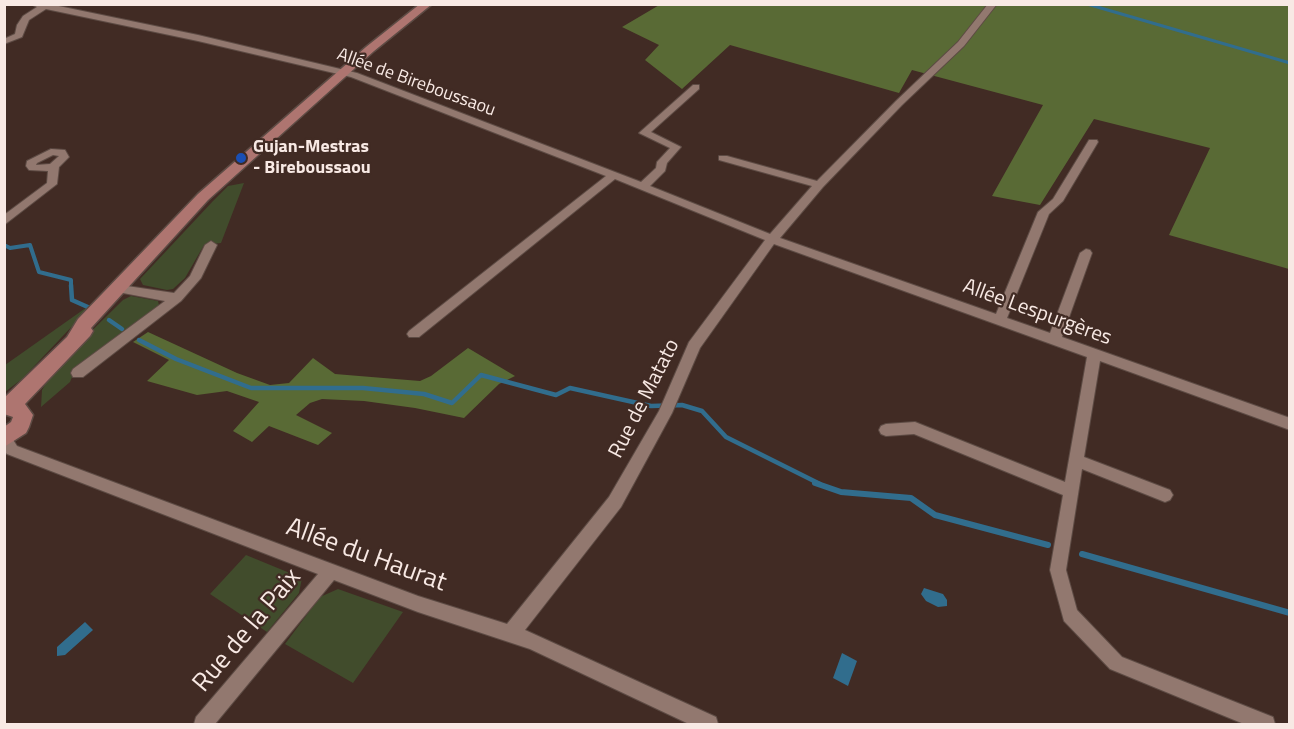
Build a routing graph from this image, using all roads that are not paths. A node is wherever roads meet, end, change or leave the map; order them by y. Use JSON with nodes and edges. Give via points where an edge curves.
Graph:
{"nodes":[{"id":1,"x":86,"y":4,"type":"edge"},
{"id":2,"x":427,"y":4,"type":"edge"},
{"id":3,"x":993,"y":4,"type":"edge"},
{"id":4,"x":40,"y":5,"type":"edge"},
{"id":5,"x":68,"y":11,"type":"junction"},
{"id":6,"x":4,"y":42,"type":"edge"},
{"id":7,"x":344,"y":72,"type":"junction"},
{"id":8,"x":696,"y":87,"type":"dead end"},
{"id":9,"x":1093,"y":142,"type":"dead end"},
{"id":10,"x":723,"y":158,"type":"dead end"},
{"id":11,"x":54,"y":166,"type":"dead end"},
{"id":12,"x":613,"y":175,"type":"junction"},
{"id":13,"x":819,"y":185,"type":"junction"},
{"id":14,"x":642,"y":187,"type":"junction"},
{"id":15,"x":4,"y":221,"type":"edge"},
{"id":16,"x":772,"y":239,"type":"junction"},
{"id":17,"x":211,"y":245,"type":"dead end"},
{"id":18,"x":1086,"y":253,"type":"dead end"},
{"id":19,"x":122,"y":289,"type":"junction"},
{"id":20,"x":177,"y":298,"type":"junction"},
{"id":21,"x":999,"y":321,"type":"junction"},
{"id":22,"x":414,"y":334,"type":"dead end"},
{"id":23,"x":1054,"y":340,"type":"junction"},
{"id":24,"x":1094,"y":354,"type":"junction"},
{"id":25,"x":78,"y":373,"type":"dead end"},
{"id":26,"x":8,"y":406,"type":"edge"},
{"id":27,"x":1290,"y":424,"type":"edge"},
{"id":28,"x":886,"y":430,"type":"dead end"},
{"id":29,"x":5,"y":439,"type":"edge"},
{"id":30,"x":1076,"y":460,"type":"junction"},
{"id":31,"x":1071,"y":491,"type":"junction"},
{"id":32,"x":1165,"y":495,"type":"dead end"},
{"id":33,"x":331,"y":571,"type":"junction"},
{"id":34,"x":511,"y":633,"type":"junction"},
{"id":35,"x":203,"y":724,"type":"edge"},
{"id":36,"x":709,"y":724,"type":"edge"},
{"id":37,"x":1266,"y":724,"type":"edge"}],
"edges":[{"from":1,"to":5,"type":"street"},
{"from":2,"to":7,"type":"main road"},
{"from":3,"to":13,"type":"street","name":"Rue de Matato","via":[[961,44]]},
{"from":4,"to":5,"type":"street","name":"Allée de Bireboussaou"},
{"from":4,"to":6,"type":"street","via":[[21,25],[19,35]]},
{"from":5,"to":7,"type":"street","name":"Allée de Bireboussaou"},
{"from":7,"to":12,"type":"street","name":"Allée de Bireboussaou"},
{"from":7,"to":19,"type":"main road","via":[[233,172],[218,193]]},
{"from":8,"to":14,"type":"street","via":[[644,133],[676,147]]},
{"from":9,"to":21,"type":"street","via":[[1057,201],[1044,212]]},
{"from":10,"to":13,"type":"street"},
{"from":11,"to":15,"type":"street","via":[[52,184]]},
{"from":12,"to":14,"type":"street","name":"Allée de Bireboussaou"},
{"from":12,"to":22,"type":"street"},
{"from":13,"to":16,"type":"street","name":"Rue de Matato"},
{"from":14,"to":16,"type":"street","name":"Allée de Bireboussaou"},
{"from":16,"to":21,"type":"street","name":"Allée Lespurgères"},
{"from":16,"to":34,"type":"street","name":"Rue de Matato","via":[[694,346],[668,406],[615,502]]},
{"from":17,"to":20,"type":"street","via":[[195,278]]},
{"from":18,"to":23,"type":"street"},
{"from":19,"to":20,"type":"street"},
{"from":19,"to":26,"type":"main road"},
{"from":20,"to":25,"type":"street"},
{"from":21,"to":23,"type":"street","name":"Allée Lespurgères"},
{"from":23,"to":24,"type":"street","name":"Allée Lespurgères"},
{"from":24,"to":27,"type":"street","name":"Allée Lespurgères"},
{"from":24,"to":30,"type":"street"},
{"from":26,"to":29,"type":"main road","via":[[21,411],[22,421]]},
{"from":28,"to":31,"type":"street","via":[[915,428]]},
{"from":29,"to":33,"type":"street","name":"Allée du Haurat","via":[[12,450]]},
{"from":30,"to":31,"type":"street"},
{"from":30,"to":32,"type":"street"},
{"from":31,"to":37,"type":"street","via":[[1059,570],[1070,615],[1116,663]]},
{"from":33,"to":34,"type":"street","name":"Allée du Haurat"},
{"from":33,"to":35,"type":"street","name":"Rue de la Paix"},
{"from":34,"to":36,"type":"street","name":"Allée du Haurat"}]}
